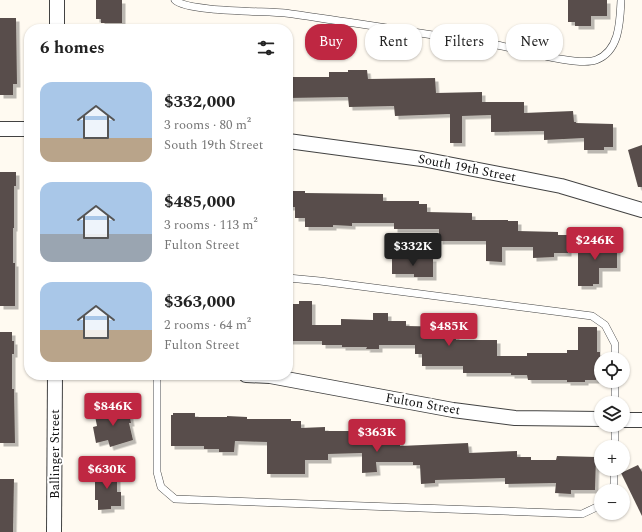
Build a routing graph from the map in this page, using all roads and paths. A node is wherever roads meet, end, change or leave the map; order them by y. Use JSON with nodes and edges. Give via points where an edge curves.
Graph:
{"nodes":[{"id":1,"x":57,"y":0,"type":"edge"},
{"id":2,"x":175,"y":0,"type":"edge"},
{"id":3,"x":621,"y":0,"type":"edge"},
{"id":4,"x":57,"y":24,"type":"edge"},
{"id":5,"x":0,"y":129,"type":"edge"},
{"id":6,"x":24,"y":129,"type":"edge"},
{"id":7,"x":293,"y":142,"type":"edge"},
{"id":8,"x":642,"y":210,"type":"edge"},
{"id":9,"x":293,"y":278,"type":"edge"},
{"id":10,"x":615,"y":352,"type":"edge"},
{"id":11,"x":55,"y":380,"type":"edge"},
{"id":12,"x":157,"y":380,"type":"edge"},
{"id":13,"x":292,"y":380,"type":"edge"},
{"id":14,"x":594,"y":419,"type":"edge"},
{"id":15,"x":630,"y":420,"type":"edge"},
{"id":16,"x":642,"y":420,"type":"edge"},
{"id":17,"x":594,"y":508,"type":"edge"},
{"id":18,"x":54,"y":532,"type":"edge"}],
"edges":[{"from":1,"to":4,"type":"street"},
{"from":2,"to":3,"type":"lane","via":[[196,8],[285,13],[493,44],[580,62],[596,60],[607,53],[616,40]]},
{"from":5,"to":6,"type":"street"},
{"from":7,"to":8,"type":"street","name":"South 19th Street","via":[[422,159],[561,186]]},
{"from":9,"to":10,"type":"lane","via":[[592,316],[605,325],[615,344]]},
{"from":11,"to":18,"type":"street","name":"Ballinger Street"},
{"from":12,"to":17,"type":"lane","via":[[157,472],[161,487],[174,499],[582,514]]},
{"from":13,"to":14,"type":"street","name":"Fulton Street","via":[[454,410],[515,418]]},
{"from":15,"to":16,"type":"street"}]}
